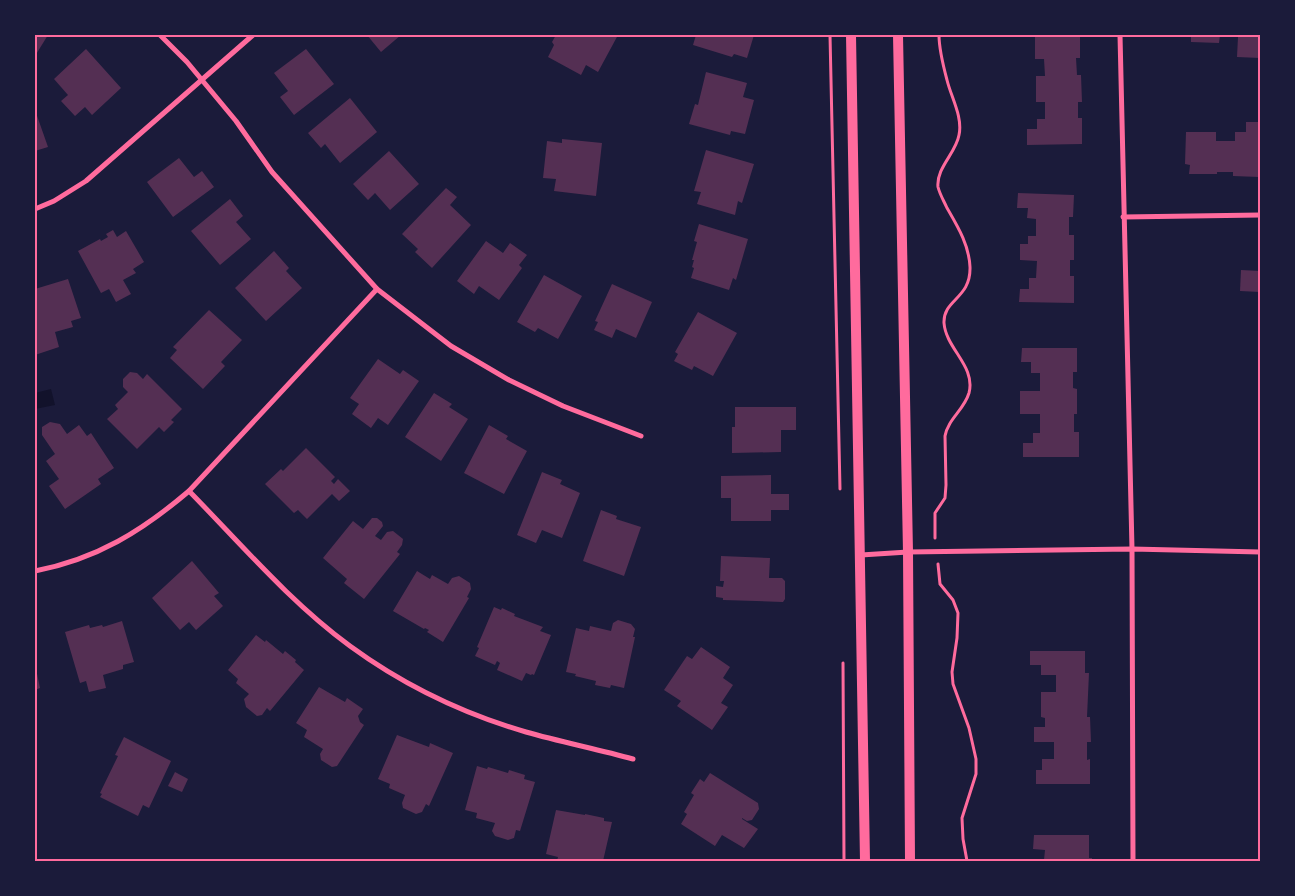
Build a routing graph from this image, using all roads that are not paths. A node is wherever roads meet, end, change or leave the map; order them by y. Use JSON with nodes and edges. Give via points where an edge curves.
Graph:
{"nodes":[{"id":1,"x":160,"y":35,"type":"edge"},
{"id":2,"x":253,"y":35,"type":"edge"},
{"id":3,"x":851,"y":35,"type":"edge"},
{"id":4,"x":898,"y":35,"type":"edge"},
{"id":5,"x":1120,"y":35,"type":"edge"},
{"id":6,"x":202,"y":80,"type":"junction"},
{"id":7,"x":35,"y":209,"type":"edge"},
{"id":8,"x":1260,"y":215,"type":"edge"},
{"id":9,"x":1123,"y":217,"type":"junction"},
{"id":10,"x":377,"y":288,"type":"junction"},
{"id":11,"x":641,"y":436,"type":"dead end"},
{"id":12,"x":189,"y":491,"type":"junction"},
{"id":13,"x":1132,"y":549,"type":"junction"},
{"id":14,"x":908,"y":552,"type":"junction"},
{"id":15,"x":1260,"y":552,"type":"edge"},
{"id":16,"x":861,"y":555,"type":"junction"},
{"id":17,"x":35,"y":571,"type":"edge"},
{"id":18,"x":633,"y":758,"type":"dead end"},
{"id":19,"x":865,"y":861,"type":"edge"},
{"id":20,"x":910,"y":861,"type":"edge"},
{"id":21,"x":1133,"y":861,"type":"edge"}],
"edges":[{"from":1,"to":6,"type":"street"},
{"from":2,"to":6,"type":"street"},
{"from":3,"to":16,"type":"main road"},
{"from":4,"to":14,"type":"main road"},
{"from":5,"to":9,"type":"street"},
{"from":6,"to":7,"type":"street","via":[[86,181]]},
{"from":6,"to":10,"type":"street","via":[[272,172]]},
{"from":8,"to":9,"type":"street"},
{"from":9,"to":13,"type":"street"},
{"from":10,"to":11,"type":"street","via":[[451,346],[509,380],[563,406]]},
{"from":10,"to":12,"type":"street"},
{"from":12,"to":17,"type":"street","via":[[160,516],[126,538],[89,556]]},
{"from":12,"to":18,"type":"street","via":[[296,602],[350,646],[391,673],[479,716],[526,732]]},
{"from":13,"to":14,"type":"street"},
{"from":13,"to":15,"type":"street"},
{"from":13,"to":21,"type":"street"},
{"from":14,"to":16,"type":"street"},
{"from":14,"to":20,"type":"main road"},
{"from":16,"to":19,"type":"main road"}]}
